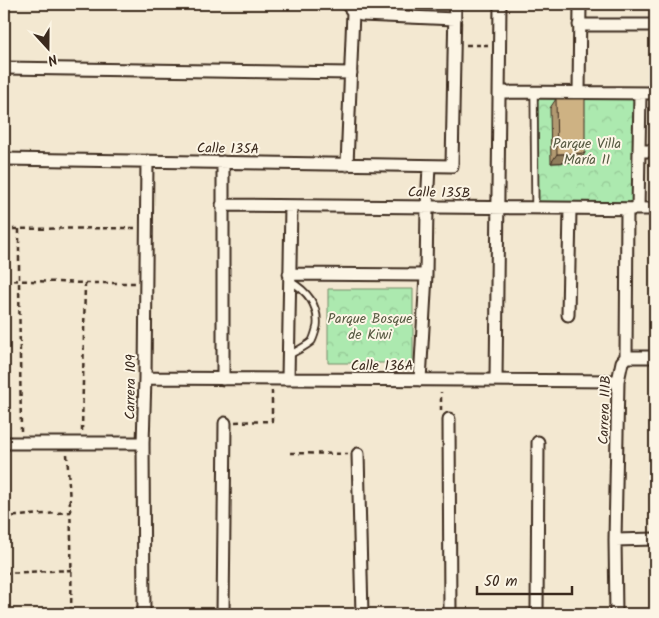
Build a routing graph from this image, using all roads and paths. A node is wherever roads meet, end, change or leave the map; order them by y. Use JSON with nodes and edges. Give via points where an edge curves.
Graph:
{"nodes":[{"id":1,"x":455,"y":4,"type":"edge"},
{"id":2,"x":500,"y":4,"type":"edge"},
{"id":3,"x":580,"y":4,"type":"edge"},
{"id":4,"x":350,"y":8,"type":"edge"},
{"id":5,"x":455,"y":19,"type":"junction"},
{"id":6,"x":579,"y":25,"type":"junction"},
{"id":7,"x":655,"y":25,"type":"edge"},
{"id":8,"x":500,"y":44,"type":"junction"},
{"id":9,"x":454,"y":45,"type":"junction"},
{"id":10,"x":4,"y":68,"type":"edge"},
{"id":11,"x":351,"y":73,"type":"junction"},
{"id":12,"x":499,"y":92,"type":"junction"},
{"id":13,"x":534,"y":92,"type":"junction"},
{"id":14,"x":579,"y":92,"type":"junction"},
{"id":15,"x":640,"y":93,"type":"junction"},
{"id":16,"x":655,"y":93,"type":"edge"},
{"id":17,"x":639,"y":151,"type":"junction"},
{"id":18,"x":655,"y":151,"type":"edge"},
{"id":19,"x":4,"y":159,"type":"edge"},
{"id":20,"x":147,"y":161,"type":"junction"},
{"id":21,"x":223,"y":162,"type":"junction"},
{"id":22,"x":347,"y":165,"type":"junction"},
{"id":23,"x":429,"y":166,"type":"junction"},
{"id":24,"x":222,"y":205,"type":"junction"},
{"id":25,"x":291,"y":206,"type":"junction"},
{"id":26,"x":427,"y":207,"type":"junction"},
{"id":27,"x":498,"y":208,"type":"junction"},
{"id":28,"x":535,"y":208,"type":"junction"},
{"id":29,"x":570,"y":208,"type":"junction"},
{"id":30,"x":633,"y":209,"type":"junction"},
{"id":31,"x":655,"y":209,"type":"edge"},
{"id":32,"x":147,"y":228,"type":"junction"},
{"id":33,"x":4,"y":229,"type":"edge"},
{"id":34,"x":19,"y":229,"type":"junction"},
{"id":35,"x":426,"y":275,"type":"junction"},
{"id":36,"x":289,"y":277,"type":"junction"},
{"id":37,"x":4,"y":280,"type":"edge"},
{"id":38,"x":18,"y":281,"type":"junction"},
{"id":39,"x":85,"y":283,"type":"junction"},
{"id":40,"x":146,"y":283,"type":"junction"},
{"id":41,"x":568,"y":315,"type":"dead end"},
{"id":42,"x":288,"y":356,"type":"junction"},
{"id":43,"x":655,"y":356,"type":"edge"},
{"id":44,"x":626,"y":357,"type":"junction"},
{"id":45,"x":145,"y":378,"type":"junction"},
{"id":46,"x":223,"y":379,"type":"junction"},
{"id":47,"x":272,"y":379,"type":"junction"},
{"id":48,"x":288,"y":379,"type":"junction"},
{"id":49,"x":420,"y":380,"type":"junction"},
{"id":50,"x":442,"y":380,"type":"junction"},
{"id":51,"x":496,"y":380,"type":"junction"},
{"id":52,"x":618,"y":381,"type":"junction"},
{"id":53,"x":449,"y":419,"type":"joint"},
{"id":54,"x":225,"y":422,"type":"joint"},
{"id":55,"x":538,"y":442,"type":"dead end"},
{"id":56,"x":4,"y":443,"type":"edge"},
{"id":57,"x":22,"y":443,"type":"junction"},
{"id":58,"x":67,"y":443,"type":"junction"},
{"id":59,"x":82,"y":443,"type":"junction"},
{"id":60,"x":143,"y":443,"type":"junction"},
{"id":61,"x":290,"y":453,"type":"dead end"},
{"id":62,"x":358,"y":454,"type":"joint"},
{"id":63,"x":71,"y":512,"type":"junction"},
{"id":64,"x":4,"y":517,"type":"edge"},
{"id":65,"x":655,"y":539,"type":"edge"},
{"id":66,"x":615,"y":540,"type":"junction"},
{"id":67,"x":72,"y":570,"type":"junction"},
{"id":68,"x":4,"y":573,"type":"edge"},
{"id":69,"x":71,"y":614,"type":"edge"},
{"id":70,"x":144,"y":614,"type":"edge"},
{"id":71,"x":223,"y":614,"type":"edge"},
{"id":72,"x":362,"y":614,"type":"edge"},
{"id":73,"x":450,"y":614,"type":"edge"},
{"id":74,"x":537,"y":614,"type":"edge"},
{"id":75,"x":616,"y":614,"type":"edge"}],
"edges":[{"from":1,"to":5,"type":"street"},
{"from":2,"to":8,"type":"street"},
{"from":3,"to":6,"type":"street"},
{"from":4,"to":5,"type":"street","via":[[362,15]]},
{"from":4,"to":11,"type":"street"},
{"from":5,"to":9,"type":"street"},
{"from":6,"to":7,"type":"street"},
{"from":6,"to":14,"type":"street"},
{"from":8,"to":9,"type":"path"},
{"from":8,"to":12,"type":"street"},
{"from":9,"to":23,"type":"street","name":"Calle 135A","via":[[452,166]]},
{"from":10,"to":11,"type":"street"},
{"from":11,"to":22,"type":"street"},
{"from":12,"to":13,"type":"street"},
{"from":12,"to":27,"type":"street"},
{"from":13,"to":14,"type":"street"},
{"from":13,"to":28,"type":"lane"},
{"from":14,"to":15,"type":"street"},
{"from":15,"to":16,"type":"street"},
{"from":15,"to":17,"type":"street","name":"Carrera 111B"},
{"from":17,"to":18,"type":"street"},
{"from":17,"to":30,"type":"street","name":"Carrera 111B"},
{"from":19,"to":20,"type":"street","name":"Calle 135A"},
{"from":20,"to":21,"type":"street","name":"Calle 135A"},
{"from":20,"to":32,"type":"street","name":"Carrera 109"},
{"from":21,"to":22,"type":"street","name":"Calle 135A"},
{"from":21,"to":24,"type":"street"},
{"from":22,"to":23,"type":"street","name":"Calle 135A"},
{"from":23,"to":26,"type":"street"},
{"from":24,"to":25,"type":"street","name":"Calle 135B"},
{"from":24,"to":46,"type":"street"},
{"from":25,"to":26,"type":"street","name":"Calle 135B"},
{"from":25,"to":36,"type":"street"},
{"from":26,"to":27,"type":"street","name":"Calle 135B"},
{"from":26,"to":35,"type":"street"},
{"from":27,"to":28,"type":"street","name":"Calle 135B"},
{"from":27,"to":51,"type":"street"},
{"from":28,"to":29,"type":"street","name":"Calle 135B"},
{"from":29,"to":30,"type":"street","name":"Calle 135B"},
{"from":29,"to":41,"type":"street"},
{"from":30,"to":31,"type":"street","name":"Calle 135B"},
{"from":30,"to":44,"type":"street","name":"Carrera 111B"},
{"from":32,"to":34,"type":"path"},
{"from":32,"to":40,"type":"street","name":"Carrera 109"},
{"from":33,"to":34,"type":"path"},
{"from":34,"to":38,"type":"path"},
{"from":35,"to":36,"type":"street"},
{"from":35,"to":49,"type":"street"},
{"from":36,"to":42,"type":"street"},
{"from":36,"to":42,"type":"lane","via":[[309,296],[318,318],[312,340]]},
{"from":37,"to":38,"type":"path"},
{"from":38,"to":39,"type":"path"},
{"from":38,"to":57,"type":"path"},
{"from":39,"to":40,"type":"path"},
{"from":39,"to":59,"type":"path"},
{"from":40,"to":45,"type":"street","name":"Carrera 109"},
{"from":42,"to":48,"type":"street"},
{"from":43,"to":44,"type":"street"},
{"from":44,"to":52,"type":"street","name":"Carrera 111B"},
{"from":45,"to":46,"type":"street","name":"Calle 136A"},
{"from":45,"to":60,"type":"street","name":"Carrera 109"},
{"from":46,"to":47,"type":"street","name":"Calle 136A"},
{"from":47,"to":48,"type":"street","name":"Calle 136A"},
{"from":47,"to":54,"type":"path","via":[[272,421]]},
{"from":48,"to":49,"type":"street","name":"Calle 136A"},
{"from":49,"to":50,"type":"street","name":"Calle 136A"},
{"from":50,"to":51,"type":"street","name":"Calle 136A"},
{"from":50,"to":53,"type":"path","via":[[441,420]]},
{"from":51,"to":52,"type":"street","name":"Calle 136A"},
{"from":52,"to":66,"type":"street","name":"Carrera 111B"},
{"from":53,"to":73,"type":"street"},
{"from":54,"to":71,"type":"street"},
{"from":55,"to":74,"type":"street"},
{"from":56,"to":57,"type":"street"},
{"from":57,"to":58,"type":"street"},
{"from":58,"to":59,"type":"street"},
{"from":58,"to":63,"type":"path"},
{"from":59,"to":60,"type":"street"},
{"from":60,"to":70,"type":"street","name":"Carrera 109"},
{"from":61,"to":62,"type":"path"},
{"from":62,"to":72,"type":"street"},
{"from":63,"to":64,"type":"path"},
{"from":63,"to":67,"type":"path"},
{"from":65,"to":66,"type":"street"},
{"from":66,"to":75,"type":"street","name":"Carrera 111B"},
{"from":67,"to":68,"type":"path"},
{"from":67,"to":69,"type":"path"}]}
